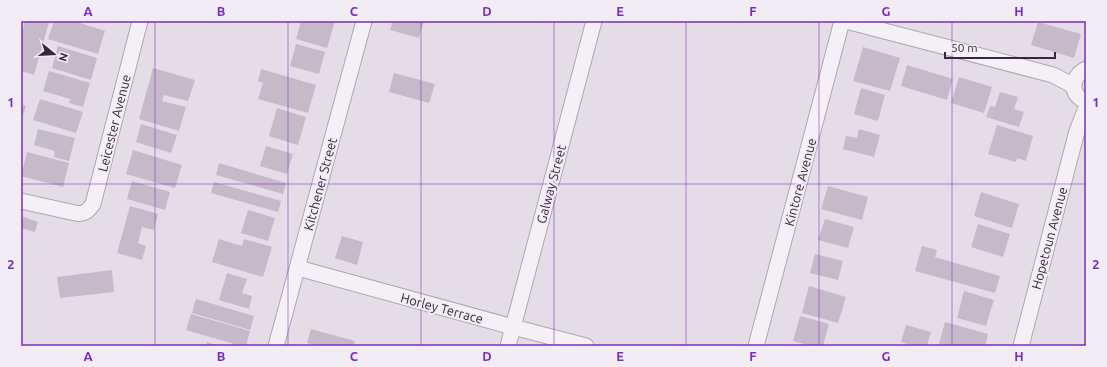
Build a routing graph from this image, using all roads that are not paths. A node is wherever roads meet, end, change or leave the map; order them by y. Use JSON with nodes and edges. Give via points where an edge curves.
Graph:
{"nodes":[{"id":1,"x":140,"y":21,"type":"edge"},
{"id":2,"x":364,"y":21,"type":"edge"},
{"id":3,"x":594,"y":21,"type":"edge"},
{"id":4,"x":842,"y":21,"type":"edge"},
{"id":5,"x":846,"y":21,"type":"edge"},
{"id":6,"x":1081,"y":89,"type":"edge"},
{"id":7,"x":21,"y":201,"type":"edge"},
{"id":8,"x":298,"y":268,"type":"junction"},
{"id":9,"x":513,"y":327,"type":"junction"},
{"id":10,"x":757,"y":345,"type":"edge"},
{"id":11,"x":276,"y":346,"type":"edge"},
{"id":12,"x":508,"y":346,"type":"edge"},
{"id":13,"x":586,"y":346,"type":"edge"},
{"id":14,"x":1021,"y":346,"type":"edge"}],
"edges":[{"from":1,"to":7,"type":"street","name":"Leicester Avenue","via":[[93,204],[87,212],[75,214]]},
{"from":2,"to":8,"type":"street","name":"Kitchener Street"},
{"from":3,"to":9,"type":"street","name":"Galway Street"},
{"from":4,"to":10,"type":"street","name":"Kintore Avenue"},
{"from":5,"to":6,"type":"street","via":[[1053,75]]},
{"from":6,"to":14,"type":"street","name":"Hopetoun Avenue","via":[[1077,131]]},
{"from":8,"to":9,"type":"street","name":"Horley Terrace"},
{"from":8,"to":11,"type":"street","name":"Kitchener Street"},
{"from":9,"to":12,"type":"street","name":"Galway Street"},
{"from":9,"to":13,"type":"street","name":"Horley Terrace"}]}
